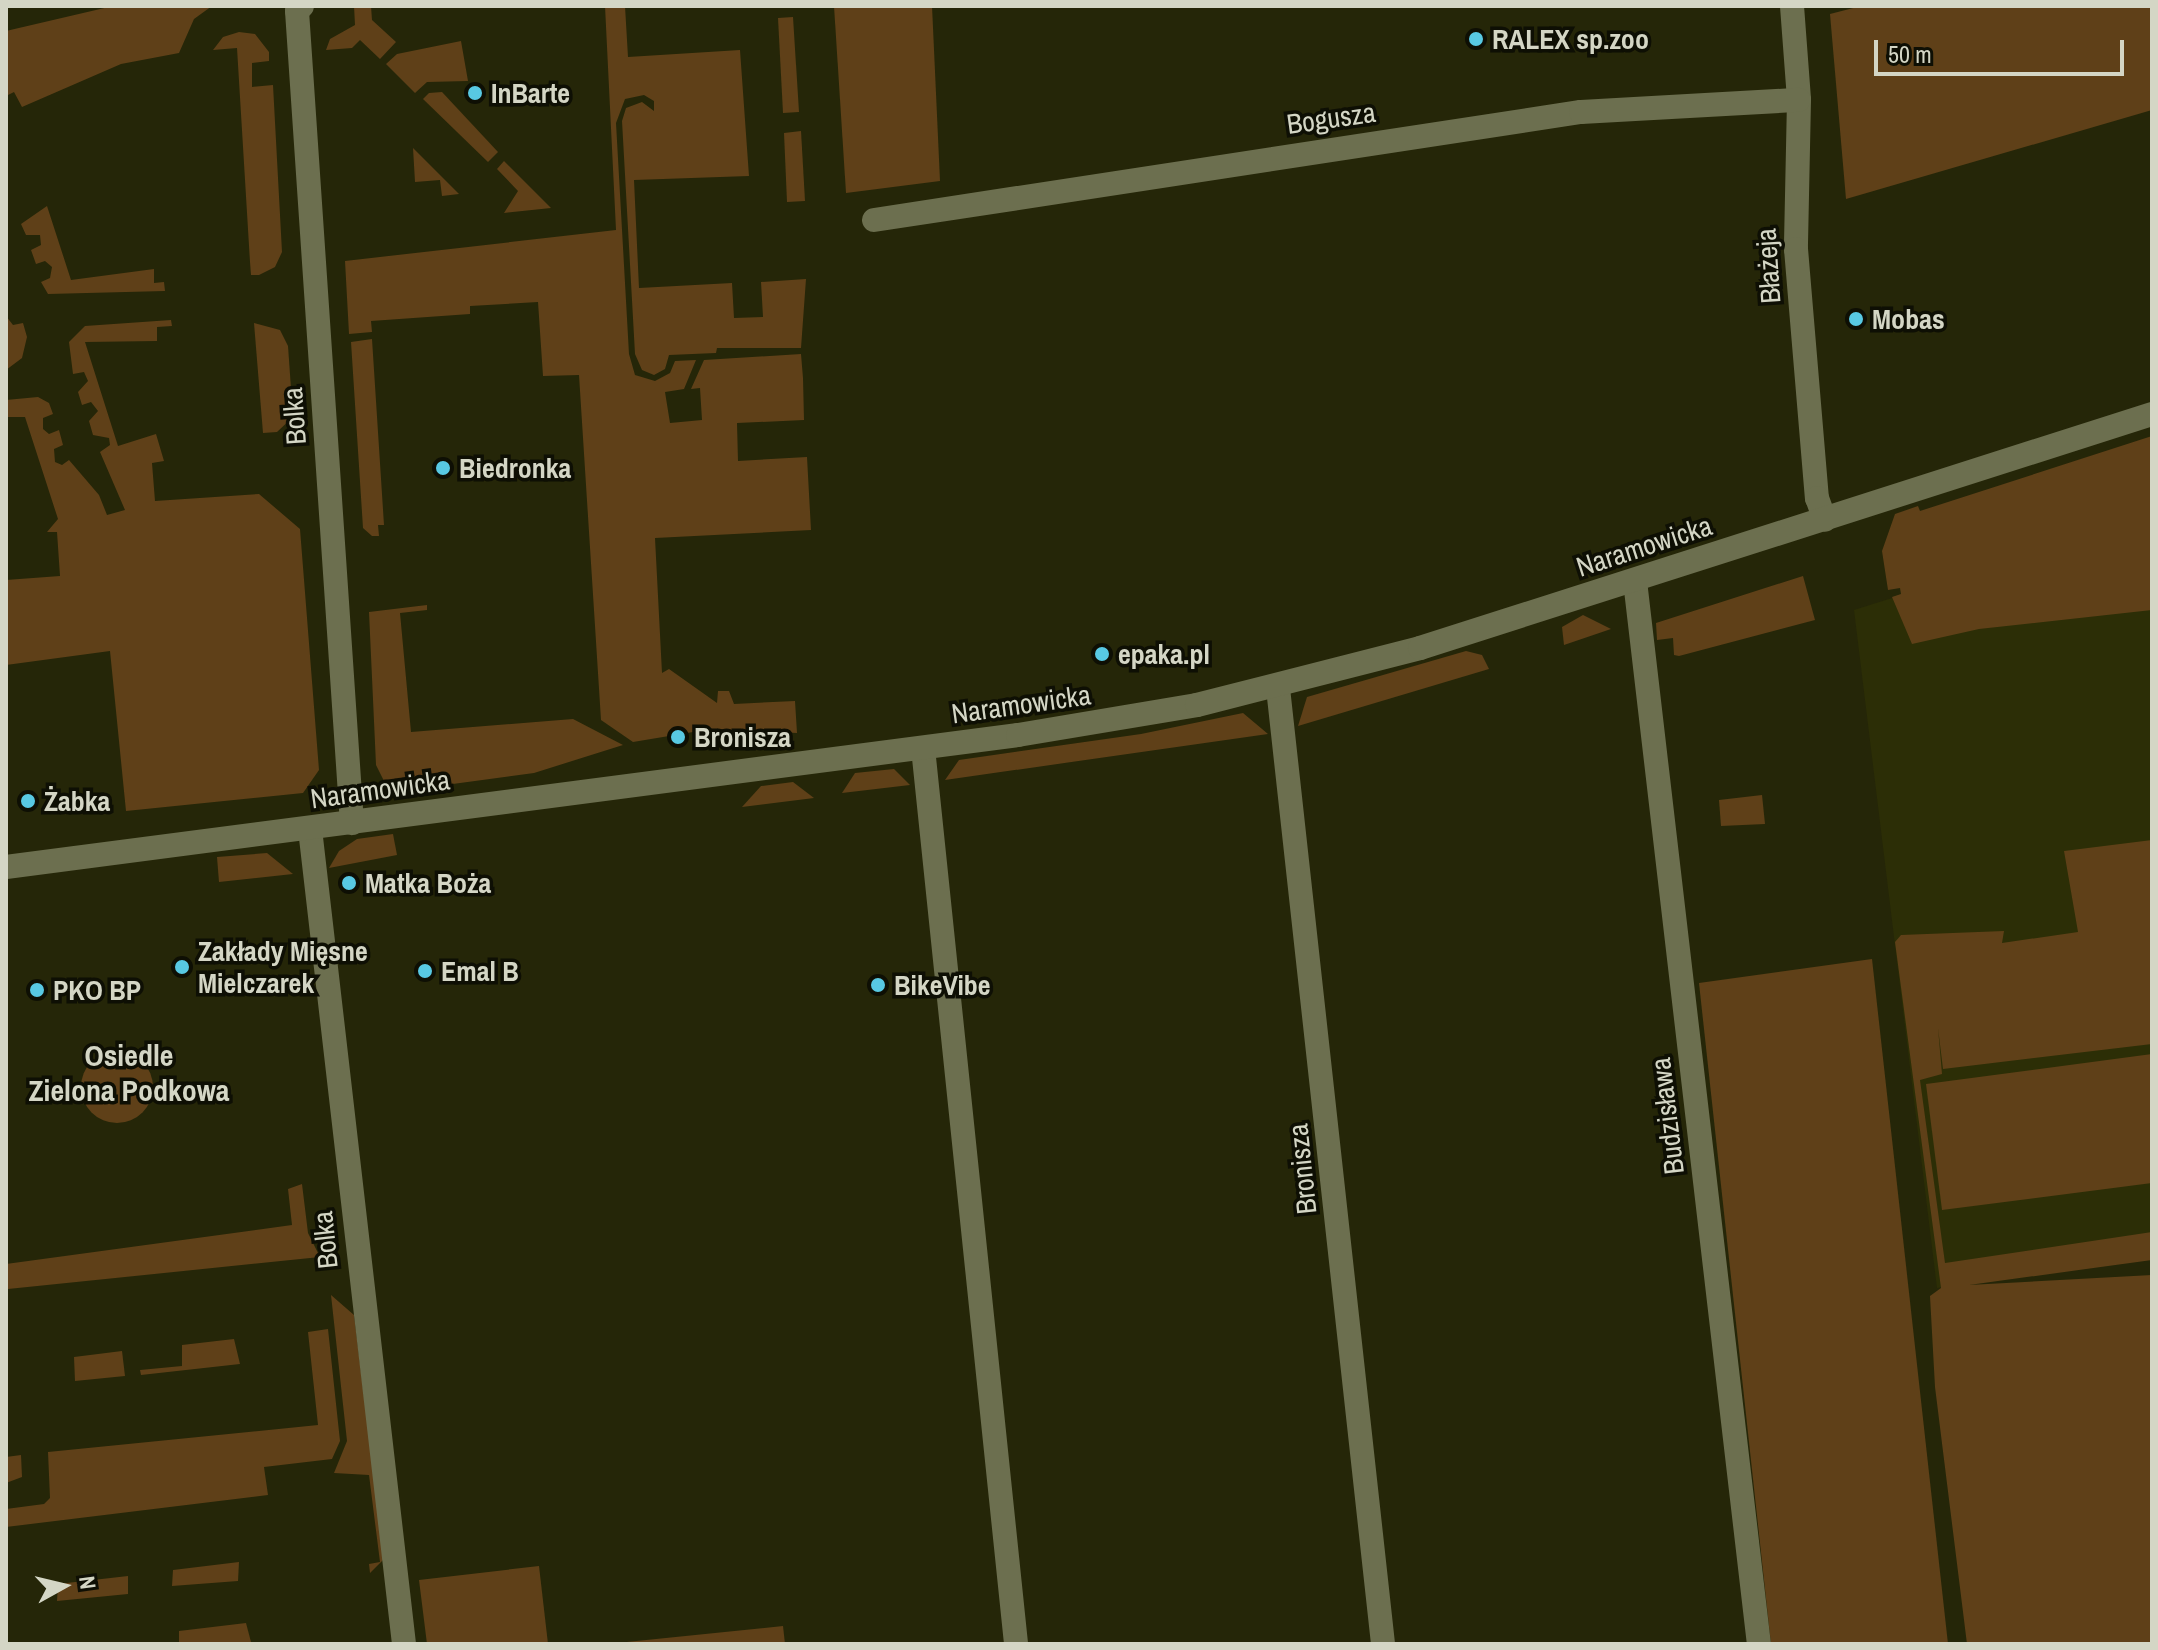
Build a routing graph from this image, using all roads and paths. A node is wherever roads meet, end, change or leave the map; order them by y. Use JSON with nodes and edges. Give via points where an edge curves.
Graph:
{"nodes":[{"id":1,"x":302,"y":6,"type":"edge"},
{"id":2,"x":1792,"y":6,"type":"edge"},
{"id":3,"x":1799,"y":100,"type":"junction"},
{"id":4,"x":874,"y":220,"type":"dead end"},
{"id":5,"x":2152,"y":414,"type":"edge"},
{"id":6,"x":1825,"y":520,"type":"junction"},
{"id":7,"x":1635,"y":581,"type":"junction"},
{"id":8,"x":1278,"y":688,"type":"junction"},
{"id":9,"x":923,"y":748,"type":"junction"},
{"id":10,"x":352,"y":823,"type":"junction"},
{"id":11,"x":310,"y":829,"type":"junction"},
{"id":12,"x":6,"y":867,"type":"edge"},
{"id":13,"x":404,"y":1644,"type":"edge"},
{"id":14,"x":1016,"y":1644,"type":"edge"},
{"id":15,"x":1383,"y":1644,"type":"edge"},
{"id":16,"x":1759,"y":1644,"type":"edge"}],
"edges":[{"from":1,"to":10,"type":"street","name":"Bolka","via":[[297,11]]},
{"from":2,"to":3,"type":"street","name":"Błażeja"},
{"from":3,"to":4,"type":"street","name":"Bogusza","via":[[1581,112]]},
{"from":3,"to":6,"type":"street","name":"Błażeja","via":[[1795,226],[1817,498]]},
{"from":5,"to":6,"type":"street","name":"Naramowicka"},
{"from":6,"to":7,"type":"street","name":"Naramowicka"},
{"from":7,"to":8,"type":"street","name":"Naramowicka"},
{"from":7,"to":16,"type":"street","name":"Budzisława"},
{"from":8,"to":9,"type":"street","name":"Naramowicka","via":[[1088,725]]},
{"from":8,"to":15,"type":"street","name":"Bronisza"},
{"from":9,"to":10,"type":"street","name":"Naramowicka"},
{"from":9,"to":14,"type":"street"},
{"from":10,"to":11,"type":"street","name":"Naramowicka"},
{"from":11,"to":12,"type":"street","name":"Naramowicka"},
{"from":11,"to":13,"type":"street","name":"Bolka"}]}
